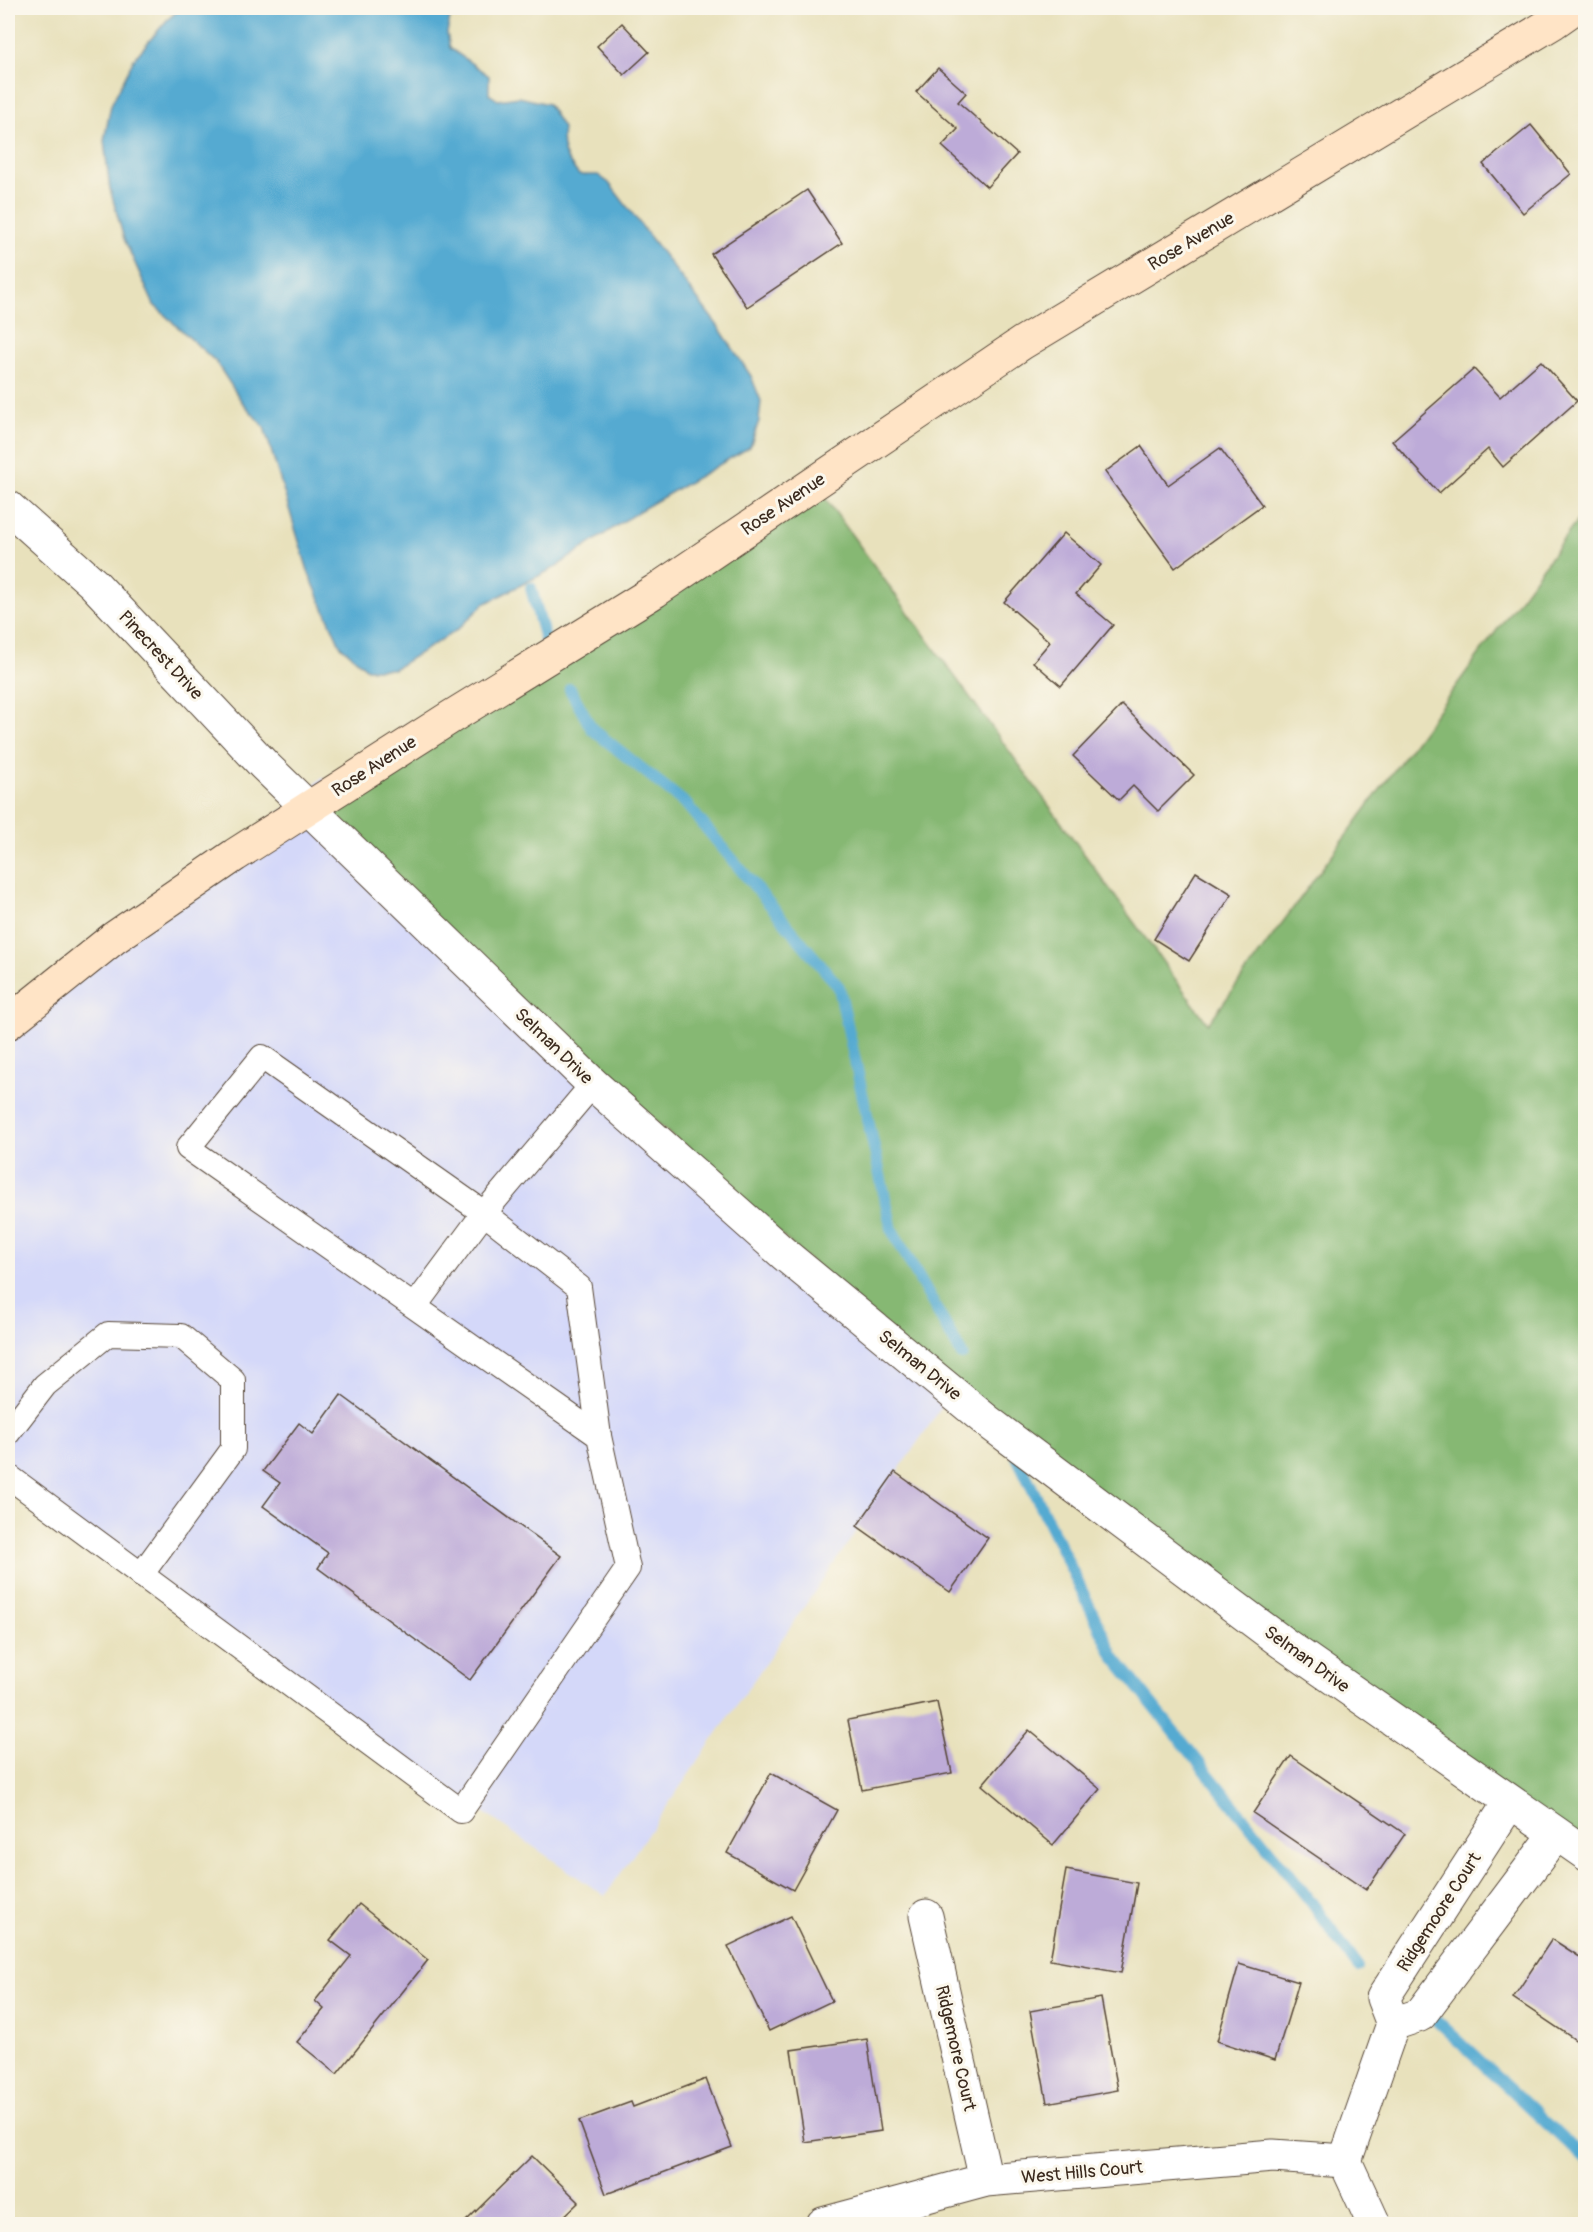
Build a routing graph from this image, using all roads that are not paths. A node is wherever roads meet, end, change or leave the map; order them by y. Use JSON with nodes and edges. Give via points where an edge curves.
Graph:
{"nodes":[{"id":1,"x":1574,"y":8,"type":"edge"},
{"id":2,"x":8,"y":507,"type":"edge"},
{"id":3,"x":310,"y":808,"type":"junction"},
{"id":4,"x":8,"y":1023,"type":"edge"},
{"id":5,"x":593,"y":1084,"type":"junction"},
{"id":6,"x":484,"y":1213,"type":"junction"},
{"id":7,"x":414,"y":1306,"type":"junction"},
{"id":8,"x":8,"y":1433,"type":"edge"},
{"id":9,"x":599,"y":1436,"type":"junction"},
{"id":10,"x":8,"y":1476,"type":"edge"},
{"id":11,"x":141,"y":1575,"type":"junction"},
{"id":12,"x":1510,"y":1802,"type":"junction"},
{"id":13,"x":1556,"y":1834,"type":"junction"},
{"id":14,"x":1586,"y":1854,"type":"edge"},
{"id":15,"x":926,"y":1916,"type":"dead end"},
{"id":16,"x":1393,"y":2024,"type":"junction"},
{"id":17,"x":1345,"y":2161,"type":"junction"},
{"id":18,"x":986,"y":2180,"type":"junction"},
{"id":19,"x":823,"y":2224,"type":"edge"},
{"id":20,"x":1374,"y":2224,"type":"edge"}],
"edges":[{"from":1,"to":3,"type":"street","name":"Rose Avenue","via":[[1022,343],[655,591]]},
{"from":2,"to":3,"type":"street","name":"Pinecrest Drive","via":[[94,584],[264,765]]},
{"from":3,"to":4,"type":"street","name":"Rose Avenue","via":[[114,938]]},
{"from":3,"to":5,"type":"street","name":"Selman Drive"},
{"from":5,"to":6,"type":"lane"},
{"from":5,"to":12,"type":"street","name":"Selman Drive","via":[[784,1254],[987,1421],[1283,1643]]},
{"from":6,"to":7,"type":"lane"},
{"from":6,"to":7,"type":"lane","via":[[262,1057],[189,1148]]},
{"from":6,"to":9,"type":"lane","via":[[579,1287]]},
{"from":7,"to":9,"type":"lane"},
{"from":8,"to":11,"type":"lane","via":[[45,1386],[108,1334],[181,1336],[234,1380],[233,1449]]},
{"from":9,"to":11,"type":"lane","via":[[628,1568],[460,1811]]},
{"from":10,"to":11,"type":"lane"},
{"from":12,"to":13,"type":"street","name":"Selman Drive"},
{"from":12,"to":16,"type":"street","name":"Ridgemoore Court","via":[[1383,1998]]},
{"from":13,"to":14,"type":"street","name":"Selman Drive"},
{"from":13,"to":16,"type":"street","via":[[1420,2015]]},
{"from":15,"to":18,"type":"street","name":"Ridgemore Court"},
{"from":16,"to":17,"type":"street"},
{"from":17,"to":18,"type":"street","name":"West Hills Court","via":[[1273,2156]]},
{"from":17,"to":20,"type":"street"},
{"from":18,"to":19,"type":"street","name":"West Hills Court"}]}
